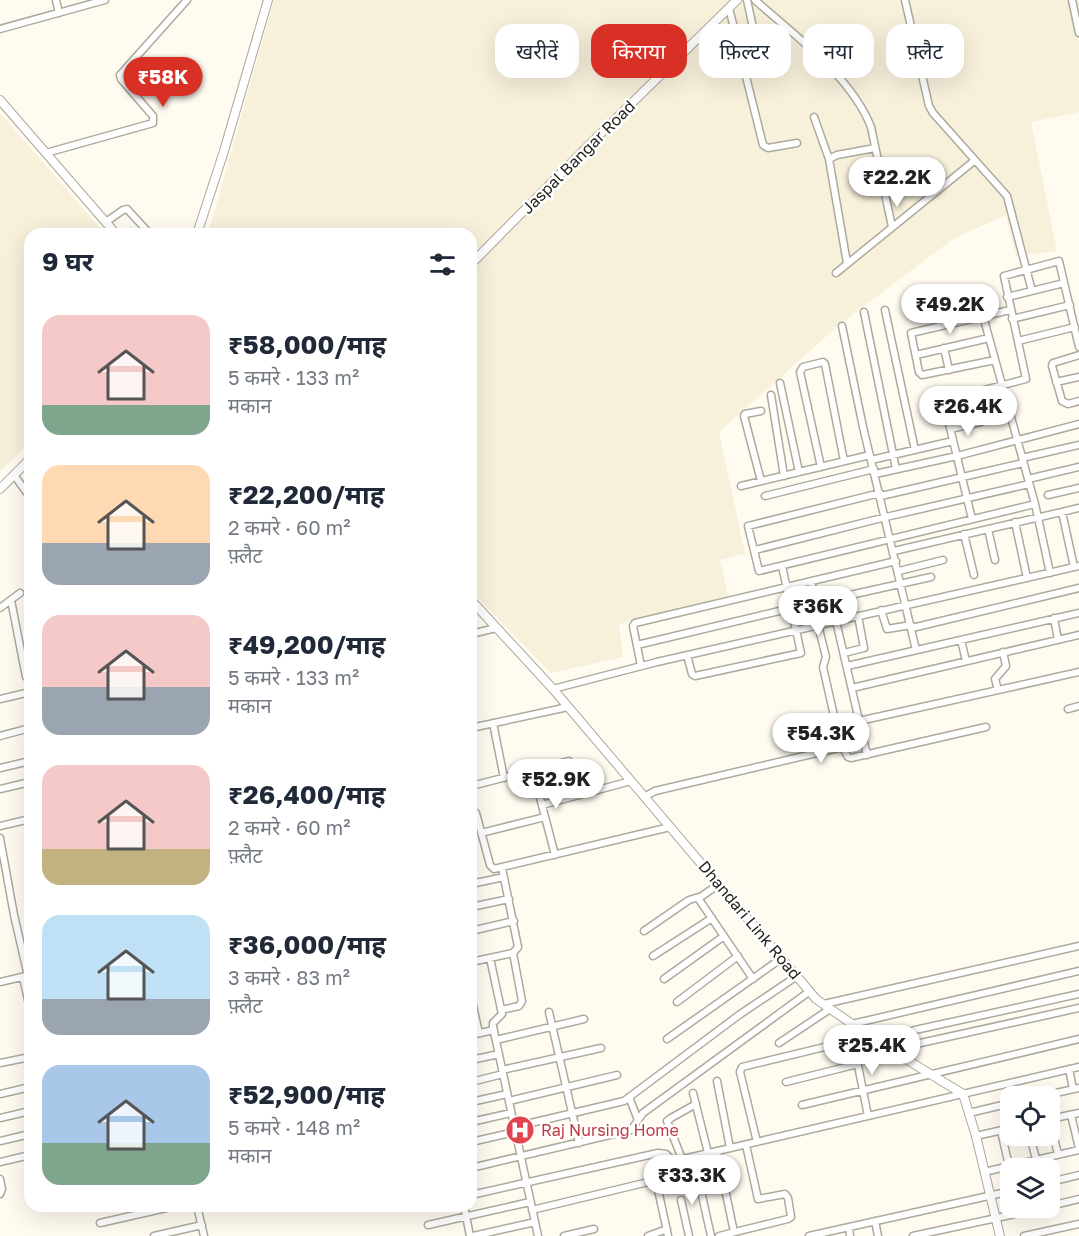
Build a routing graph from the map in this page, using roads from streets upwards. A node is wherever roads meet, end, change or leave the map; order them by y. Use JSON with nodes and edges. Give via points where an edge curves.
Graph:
{"nodes":[{"id":1,"x":56,"y":0,"type":"edge"},
{"id":2,"x":105,"y":0,"type":"edge"},
{"id":3,"x":188,"y":0,"type":"edge"},
{"id":4,"x":268,"y":0,"type":"edge"},
{"id":5,"x":737,"y":0,"type":"edge"},
{"id":6,"x":747,"y":0,"type":"edge"},
{"id":7,"x":754,"y":0,"type":"edge"},
{"id":8,"x":905,"y":0,"type":"edge"},
{"id":9,"x":1072,"y":0,"type":"edge"},
{"id":10,"x":90,"y":2,"type":"edge"},
{"id":11,"x":729,"y":8,"type":"junction"},
{"id":12,"x":59,"y":13,"type":"junction"},
{"id":13,"x":752,"y":24,"type":"edge"},
{"id":14,"x":0,"y":29,"type":"edge"},
{"id":15,"x":1079,"y":33,"type":"edge"},
{"id":16,"x":0,"y":101,"type":"edge"},
{"id":17,"x":814,"y":117,"type":"dead end"},
{"id":18,"x":797,"y":143,"type":"dead end"},
{"id":19,"x":875,"y":148,"type":"junction"},
{"id":20,"x":46,"y":153,"type":"junction"},
{"id":21,"x":829,"y":159,"type":"junction"},
{"id":22,"x":974,"y":161,"type":"junction"},
{"id":23,"x":106,"y":222,"type":"junction"},
{"id":24,"x":892,"y":227,"type":"junction"},
{"id":25,"x":111,"y":228,"type":"edge"},
{"id":26,"x":144,"y":228,"type":"edge"},
{"id":27,"x":199,"y":228,"type":"edge"},
{"id":28,"x":477,"y":258,"type":"edge"},
{"id":29,"x":847,"y":263,"type":"junction"},
{"id":30,"x":1026,"y":269,"type":"junction"},
{"id":31,"x":836,"y":273,"type":"dead end"},
{"id":32,"x":1064,"y":284,"type":"junction"},
{"id":33,"x":1032,"y":291,"type":"junction"},
{"id":34,"x":1007,"y":297,"type":"junction"},
{"id":35,"x":1070,"y":305,"type":"junction"},
{"id":36,"x":885,"y":310,"type":"dead end"},
{"id":37,"x":1010,"y":310,"type":"junction"},
{"id":38,"x":864,"y":312,"type":"dead end"},
{"id":39,"x":984,"y":316,"type":"junction"},
{"id":40,"x":1012,"y":319,"type":"junction"},
{"id":41,"x":1076,"y":319,"type":"edge"},
{"id":42,"x":842,"y":326,"type":"dead end"},
{"id":43,"x":1075,"y":327,"type":"junction"},
{"id":44,"x":1078,"y":337,"type":"edge"},
{"id":45,"x":989,"y":338,"type":"junction"},
{"id":46,"x":1018,"y":341,"type":"junction"},
{"id":47,"x":1079,"y":346,"type":"edge"},
{"id":48,"x":944,"y":348,"type":"junction"},
{"id":49,"x":916,"y":355,"type":"junction"},
{"id":50,"x":1079,"y":355,"type":"edge"},
{"id":51,"x":995,"y":360,"type":"junction"},
{"id":52,"x":949,"y":370,"type":"junction"},
{"id":53,"x":1079,"y":377,"type":"edge"},
{"id":54,"x":780,"y":382,"type":"dead end"},
{"id":55,"x":1056,"y":382,"type":"junction"},
{"id":56,"x":1002,"y":386,"type":"junction"},
{"id":57,"x":771,"y":395,"type":"dead end"},
{"id":58,"x":1079,"y":401,"type":"edge"},
{"id":59,"x":761,"y":411,"type":"dead end"},
{"id":60,"x":981,"y":422,"type":"dead end"},
{"id":61,"x":1079,"y":424,"type":"edge"},
{"id":62,"x":950,"y":429,"type":"junction"},
{"id":63,"x":1017,"y":440,"type":"junction"},
{"id":64,"x":953,"y":441,"type":"junction"},
{"id":65,"x":1079,"y":444,"type":"edge"},
{"id":66,"x":915,"y":450,"type":"junction"},
{"id":67,"x":893,"y":455,"type":"junction"},
{"id":68,"x":957,"y":456,"type":"junction"},
{"id":69,"x":871,"y":457,"type":"junction"},
{"id":70,"x":844,"y":461,"type":"junction"},
{"id":71,"x":1023,"y":461,"type":"junction"},
{"id":72,"x":24,"y":465,"type":"edge"},
{"id":73,"x":821,"y":467,"type":"junction"},
{"id":74,"x":1079,"y":467,"type":"edge"},
{"id":75,"x":896,"y":469,"type":"junction"},
{"id":76,"x":875,"y":471,"type":"junction"},
{"id":77,"x":799,"y":472,"type":"junction"},
{"id":78,"x":14,"y":475,"type":"junction"},
{"id":79,"x":784,"y":476,"type":"junction"},
{"id":80,"x":962,"y":477,"type":"junction"},
{"id":81,"x":761,"y":481,"type":"junction"},
{"id":82,"x":1028,"y":482,"type":"junction"},
{"id":83,"x":741,"y":486,"type":"dead end"},
{"id":84,"x":1079,"y":488,"type":"edge"},
{"id":85,"x":0,"y":489,"type":"edge"},
{"id":86,"x":24,"y":489,"type":"edge"},
{"id":87,"x":880,"y":494,"type":"junction"},
{"id":88,"x":765,"y":495,"type":"dead end"},
{"id":89,"x":1048,"y":495,"type":"dead end"},
{"id":90,"x":968,"y":499,"type":"junction"},
{"id":91,"x":1035,"y":504,"type":"junction"},
{"id":92,"x":1079,"y":508,"type":"edge"},
{"id":93,"x":1062,"y":512,"type":"junction"},
{"id":94,"x":886,"y":517,"type":"junction"},
{"id":95,"x":1037,"y":518,"type":"junction"},
{"id":96,"x":972,"y":519,"type":"junction"},
{"id":97,"x":1015,"y":522,"type":"junction"},
{"id":98,"x":988,"y":529,"type":"junction"},
{"id":99,"x":964,"y":534,"type":"junction"},
{"id":100,"x":891,"y":539,"type":"junction"},
{"id":101,"x":755,"y":550,"type":"junction"},
{"id":102,"x":894,"y":551,"type":"junction"},
{"id":103,"x":943,"y":560,"type":"dead end"},
{"id":104,"x":995,"y":560,"type":"dead end"},
{"id":105,"x":896,"y":561,"type":"junction"},
{"id":106,"x":782,"y":566,"type":"junction"},
{"id":107,"x":1076,"y":567,"type":"edge"},
{"id":108,"x":898,"y":571,"type":"junction"},
{"id":109,"x":1050,"y":573,"type":"junction"},
{"id":110,"x":974,"y":575,"type":"dead end"},
{"id":111,"x":931,"y":577,"type":"dead end"},
{"id":112,"x":1027,"y":578,"type":"junction"},
{"id":113,"x":811,"y":581,"type":"junction"},
{"id":114,"x":901,"y":585,"type":"junction"},
{"id":115,"x":787,"y":586,"type":"junction"},
{"id":116,"x":1079,"y":588,"type":"edge"},
{"id":117,"x":21,"y":593,"type":"dead end"},
{"id":118,"x":10,"y":600,"type":"junction"},
{"id":119,"x":906,"y":605,"type":"junction"},
{"id":120,"x":477,"y":607,"type":"edge"},
{"id":121,"x":0,"y":608,"type":"edge"},
{"id":122,"x":792,"y":608,"type":"junction"},
{"id":123,"x":881,"y":610,"type":"junction"},
{"id":124,"x":1079,"y":613,"type":"edge"},
{"id":125,"x":858,"y":616,"type":"junction"},
{"id":126,"x":1054,"y":618,"type":"junction"},
{"id":127,"x":836,"y":621,"type":"junction"},
{"id":128,"x":818,"y":625,"type":"junction"},
{"id":129,"x":911,"y":626,"type":"junction"},
{"id":130,"x":496,"y":628,"type":"junction"},
{"id":131,"x":796,"y":630,"type":"junction"},
{"id":132,"x":477,"y":633,"type":"edge"},
{"id":133,"x":1079,"y":635,"type":"edge"},
{"id":134,"x":961,"y":640,"type":"junction"},
{"id":135,"x":1058,"y":640,"type":"junction"},
{"id":136,"x":637,"y":645,"type":"junction"},
{"id":137,"x":916,"y":650,"type":"junction"},
{"id":138,"x":1004,"y":652,"type":"junction"},
{"id":139,"x":844,"y":653,"type":"junction"},
{"id":140,"x":687,"y":655,"type":"junction"},
{"id":141,"x":966,"y":661,"type":"junction"},
{"id":142,"x":641,"y":666,"type":"junction"},
{"id":143,"x":847,"y":666,"type":"junction"},
{"id":144,"x":24,"y":667,"type":"edge"},
{"id":145,"x":1079,"y":672,"type":"edge"},
{"id":146,"x":852,"y":688,"type":"junction"},
{"id":147,"x":553,"y":690,"type":"junction"},
{"id":148,"x":998,"y":690,"type":"junction"},
{"id":149,"x":24,"y":694,"type":"edge"},
{"id":150,"x":0,"y":699,"type":"edge"},
{"id":151,"x":1079,"y":706,"type":"edge"},
{"id":152,"x":568,"y":707,"type":"junction"},
{"id":153,"x":1068,"y":709,"type":"dead end"},
{"id":154,"x":859,"y":721,"type":"junction"},
{"id":155,"x":493,"y":723,"type":"junction"},
{"id":156,"x":477,"y":727,"type":"edge"},
{"id":157,"x":986,"y":727,"type":"dead end"},
{"id":158,"x":24,"y":730,"type":"edge"},
{"id":159,"x":0,"y":736,"type":"edge"},
{"id":160,"x":841,"y":747,"type":"junction"},
{"id":161,"x":867,"y":755,"type":"junction"},
{"id":162,"x":569,"y":761,"type":"dead end"},
{"id":163,"x":24,"y":762,"type":"edge"},
{"id":164,"x":0,"y":768,"type":"edge"},
{"id":165,"x":533,"y":771,"type":"junction"},
{"id":166,"x":504,"y":778,"type":"junction"},
{"id":167,"x":631,"y":781,"type":"junction"},
{"id":168,"x":24,"y":783,"type":"edge"},
{"id":169,"x":477,"y":785,"type":"edge"},
{"id":170,"x":0,"y":789,"type":"edge"},
{"id":171,"x":644,"y":797,"type":"junction"},
{"id":172,"x":542,"y":805,"type":"junction"},
{"id":173,"x":477,"y":817,"type":"edge"},
{"id":174,"x":545,"y":817,"type":"junction"},
{"id":175,"x":24,"y":820,"type":"edge"},
{"id":176,"x":0,"y":826,"type":"edge"},
{"id":177,"x":670,"y":826,"type":"junction"},
{"id":178,"x":481,"y":832,"type":"junction"},
{"id":179,"x":0,"y":838,"type":"edge"},
{"id":180,"x":555,"y":855,"type":"junction"},
{"id":181,"x":502,"y":868,"type":"junction"},
{"id":182,"x":504,"y":877,"type":"junction"},
{"id":183,"x":477,"y":883,"type":"edge"},
{"id":184,"x":719,"y":884,"type":"junction"},
{"id":185,"x":698,"y":898,"type":"junction"},
{"id":186,"x":509,"y":899,"type":"junction"},
{"id":187,"x":477,"y":906,"type":"edge"},
{"id":188,"x":712,"y":918,"type":"junction"},
{"id":189,"x":514,"y":921,"type":"junction"},
{"id":190,"x":477,"y":930,"type":"edge"},
{"id":191,"x":644,"y":932,"type":"dead end"},
{"id":192,"x":724,"y":936,"type":"junction"},
{"id":193,"x":1079,"y":946,"type":"edge"},
{"id":194,"x":513,"y":953,"type":"junction"},
{"id":195,"x":653,"y":956,"type":"dead end"},
{"id":196,"x":738,"y":956,"type":"junction"},
{"id":197,"x":490,"y":958,"type":"junction"},
{"id":198,"x":782,"y":958,"type":"junction"},
{"id":199,"x":477,"y":961,"type":"edge"},
{"id":200,"x":24,"y":962,"type":"edge"},
{"id":201,"x":1079,"y":971,"type":"edge"},
{"id":202,"x":797,"y":976,"type":"junction"},
{"id":203,"x":24,"y":977,"type":"edge"},
{"id":204,"x":664,"y":979,"type":"dead end"},
{"id":205,"x":753,"y":979,"type":"junction"},
{"id":206,"x":0,"y":982,"type":"edge"},
{"id":207,"x":810,"y":991,"type":"junction"},
{"id":208,"x":1079,"y":994,"type":"edge"},
{"id":209,"x":677,"y":1002,"type":"dead end"},
{"id":210,"x":827,"y":1007,"type":"junction"},
{"id":211,"x":1079,"y":1008,"type":"edge"},
{"id":212,"x":501,"y":1010,"type":"junction"},
{"id":213,"x":549,"y":1012,"type":"dead end"},
{"id":214,"x":585,"y":1019,"type":"dead end"},
{"id":215,"x":477,"y":1024,"type":"edge"},
{"id":216,"x":852,"y":1024,"type":"junction"},
{"id":217,"x":552,"y":1027,"type":"junction"},
{"id":218,"x":494,"y":1030,"type":"junction"},
{"id":219,"x":479,"y":1033,"type":"joint"},
{"id":220,"x":870,"y":1036,"type":"junction"},
{"id":221,"x":900,"y":1036,"type":"junction"},
{"id":222,"x":1079,"y":1039,"type":"edge"},
{"id":223,"x":496,"y":1040,"type":"junction"},
{"id":224,"x":667,"y":1040,"type":"dead end"},
{"id":225,"x":853,"y":1040,"type":"junction"},
{"id":226,"x":779,"y":1043,"type":"dead end"},
{"id":227,"x":601,"y":1047,"type":"dead end"},
{"id":228,"x":890,"y":1049,"type":"junction"},
{"id":229,"x":499,"y":1054,"type":"junction"},
{"id":230,"x":559,"y":1057,"type":"junction"},
{"id":231,"x":24,"y":1058,"type":"edge"},
{"id":232,"x":477,"y":1059,"type":"edge"},
{"id":233,"x":0,"y":1063,"type":"edge"},
{"id":234,"x":858,"y":1064,"type":"junction"},
{"id":235,"x":1079,"y":1067,"type":"edge"},
{"id":236,"x":1069,"y":1069,"type":"junction"},
{"id":237,"x":503,"y":1072,"type":"junction"},
{"id":238,"x":932,"y":1073,"type":"junction"},
{"id":239,"x":617,"y":1075,"type":"dead end"},
{"id":240,"x":477,"y":1080,"type":"edge"},
{"id":241,"x":717,"y":1081,"type":"dead end"},
{"id":242,"x":786,"y":1082,"type":"dead end"},
{"id":243,"x":567,"y":1087,"type":"junction"},
{"id":244,"x":24,"y":1088,"type":"edge"},
{"id":245,"x":1076,"y":1089,"type":"edge"},
{"id":246,"x":863,"y":1090,"type":"junction"},
{"id":247,"x":1060,"y":1092,"type":"edge"},
{"id":248,"x":693,"y":1093,"type":"dead end"},
{"id":249,"x":0,"y":1094,"type":"edge"},
{"id":250,"x":963,"y":1094,"type":"junction"},
{"id":251,"x":508,"y":1097,"type":"junction"},
{"id":252,"x":629,"y":1097,"type":"junction"},
{"id":253,"x":477,"y":1101,"type":"edge"},
{"id":254,"x":696,"y":1104,"type":"junction"},
{"id":255,"x":802,"y":1105,"type":"dead end"},
{"id":256,"x":1000,"y":1106,"type":"edge"},
{"id":257,"x":24,"y":1112,"type":"edge"},
{"id":258,"x":511,"y":1113,"type":"junction"},
{"id":259,"x":969,"y":1113,"type":"junction"},
{"id":260,"x":1079,"y":1113,"type":"edge"},
{"id":261,"x":572,"y":1114,"type":"junction"},
{"id":262,"x":1071,"y":1114,"type":"junction"},
{"id":263,"x":868,"y":1116,"type":"junction"},
{"id":264,"x":0,"y":1118,"type":"edge"},
{"id":265,"x":1060,"y":1118,"type":"edge"},
{"id":266,"x":638,"y":1120,"type":"junction"},
{"id":267,"x":477,"y":1121,"type":"edge"},
{"id":268,"x":515,"y":1130,"type":"junction"},
{"id":269,"x":1000,"y":1131,"type":"edge"},
{"id":270,"x":24,"y":1135,"type":"edge"},
{"id":271,"x":976,"y":1136,"type":"junction"},
{"id":272,"x":477,"y":1140,"type":"edge"},
{"id":273,"x":0,"y":1141,"type":"edge"},
{"id":274,"x":757,"y":1142,"type":"junction"},
{"id":275,"x":579,"y":1143,"type":"junction"},
{"id":276,"x":746,"y":1145,"type":"junction"},
{"id":277,"x":1056,"y":1146,"type":"edge"},
{"id":278,"x":730,"y":1148,"type":"junction"},
{"id":279,"x":1079,"y":1149,"type":"edge"},
{"id":280,"x":717,"y":1151,"type":"junction"},
{"id":281,"x":708,"y":1154,"type":"junction"},
{"id":282,"x":1058,"y":1154,"type":"junction"},
{"id":283,"x":24,"y":1156,"type":"edge"},
{"id":284,"x":521,"y":1157,"type":"junction"},
{"id":285,"x":1040,"y":1158,"type":"edge"},
{"id":286,"x":682,"y":1159,"type":"junction"},
{"id":287,"x":0,"y":1162,"type":"edge"},
{"id":288,"x":674,"y":1162,"type":"junction"},
{"id":289,"x":477,"y":1167,"type":"edge"},
{"id":290,"x":1000,"y":1168,"type":"edge"},
{"id":291,"x":984,"y":1172,"type":"junction"},
{"id":292,"x":674,"y":1174,"type":"junction"},
{"id":293,"x":1079,"y":1175,"type":"edge"},
{"id":294,"x":0,"y":1179,"type":"edge"},
{"id":295,"x":656,"y":1180,"type":"junction"},
{"id":296,"x":1060,"y":1180,"type":"edge"},
{"id":297,"x":526,"y":1183,"type":"junction"},
{"id":298,"x":0,"y":1194,"type":"edge"},
{"id":299,"x":477,"y":1194,"type":"edge"},
{"id":300,"x":1000,"y":1194,"type":"edge"},
{"id":301,"x":990,"y":1196,"type":"junction"},
{"id":302,"x":1079,"y":1199,"type":"edge"},
{"id":303,"x":681,"y":1200,"type":"dead end"},
{"id":304,"x":530,"y":1202,"type":"junction"},
{"id":305,"x":1060,"y":1204,"type":"edge"},
{"id":306,"x":532,"y":1210,"type":"junction"},
{"id":307,"x":148,"y":1212,"type":"edge"},
{"id":308,"x":199,"y":1212,"type":"edge"},
{"id":309,"x":465,"y":1212,"type":"edge"},
{"id":310,"x":466,"y":1216,"type":"junction"},
{"id":311,"x":1000,"y":1217,"type":"edge"},
{"id":312,"x":995,"y":1218,"type":"junction"},
{"id":313,"x":875,"y":1221,"type":"junction"},
{"id":314,"x":535,"y":1222,"type":"junction"},
{"id":315,"x":100,"y":1223,"type":"dead end"},
{"id":316,"x":1079,"y":1224,"type":"edge"},
{"id":317,"x":202,"y":1225,"type":"junction"},
{"id":318,"x":428,"y":1225,"type":"dead end"},
{"id":319,"x":849,"y":1227,"type":"junction"},
{"id":320,"x":594,"y":1229,"type":"dead end"},
{"id":321,"x":668,"y":1232,"type":"edge"},
{"id":322,"x":734,"y":1232,"type":"junction"},
{"id":323,"x":178,"y":1233,"type":"edge"},
{"id":324,"x":584,"y":1234,"type":"edge"},
{"id":325,"x":822,"y":1234,"type":"edge"},
{"id":326,"x":154,"y":1236,"type":"edge"},
{"id":327,"x":204,"y":1236,"type":"edge"},
{"id":328,"x":472,"y":1236,"type":"edge"},
{"id":329,"x":538,"y":1236,"type":"edge"},
{"id":330,"x":564,"y":1236,"type":"edge"},
{"id":331,"x":648,"y":1236,"type":"edge"},
{"id":332,"x":689,"y":1236,"type":"edge"},
{"id":333,"x":711,"y":1236,"type":"edge"},
{"id":334,"x":719,"y":1236,"type":"edge"},
{"id":335,"x":809,"y":1236,"type":"edge"},
{"id":336,"x":850,"y":1236,"type":"edge"},
{"id":337,"x":878,"y":1236,"type":"edge"},
{"id":338,"x":913,"y":1236,"type":"edge"},
{"id":339,"x":1000,"y":1236,"type":"edge"},
{"id":340,"x":1024,"y":1236,"type":"edge"}],
"edges":[{"from":1,"to":12,"type":"street"},
{"from":2,"to":10,"type":"street"},
{"from":3,"to":20,"type":"street","via":[[120,75],[153,116],[153,123]]},
{"from":4,"to":27,"type":"street"},
{"from":5,"to":11,"type":"street","name":"Jaspal Bangar Road"},
{"from":6,"to":13,"type":"street"},
{"from":7,"to":19,"type":"street","via":[[841,80],[868,120]]},
{"from":8,"to":22,"type":"street","via":[[929,106]]},
{"from":9,"to":15,"type":"street"},
{"from":10,"to":12,"type":"street"},
{"from":11,"to":18,"type":"street","via":[[763,145],[768,148]]},
{"from":11,"to":28,"type":"street","name":"Jaspal Bangar Road"},
{"from":12,"to":14,"type":"street"},
{"from":16,"to":20,"type":"street"},
{"from":17,"to":21,"type":"street"},
{"from":19,"to":21,"type":"street"},
{"from":19,"to":24,"type":"street"},
{"from":20,"to":23,"type":"street"},
{"from":21,"to":29,"type":"street"},
{"from":22,"to":24,"type":"street"},
{"from":22,"to":30,"type":"street","via":[[1007,196]]},
{"from":23,"to":25,"type":"street"},
{"from":23,"to":26,"type":"street","via":[[127,209]]},
{"from":24,"to":29,"type":"street"},
{"from":29,"to":31,"type":"street"},
{"from":30,"to":32,"type":"street","via":[[1059,261]]},
{"from":30,"to":33,"type":"street"},
{"from":30,"to":34,"type":"street","via":[[1004,276]]},
{"from":32,"to":33,"type":"street"},
{"from":32,"to":35,"type":"street"},
{"from":33,"to":34,"type":"street"},
{"from":34,"to":37,"type":"street"},
{"from":35,"to":40,"type":"street"},
{"from":35,"to":41,"type":"street"},
{"from":36,"to":66,"type":"street"},
{"from":37,"to":39,"type":"street"},
{"from":37,"to":40,"type":"street"},
{"from":38,"to":67,"type":"street"},
{"from":39,"to":45,"type":"street"},
{"from":39,"to":49,"type":"street","via":[[912,332]]},
{"from":40,"to":46,"type":"street"},
{"from":41,"to":43,"type":"street"},
{"from":42,"to":69,"type":"street"},
{"from":43,"to":44,"type":"street"},
{"from":43,"to":46,"type":"street"},
{"from":44,"to":47,"type":"street"},
{"from":45,"to":48,"type":"street"},
{"from":45,"to":51,"type":"street"},
{"from":46,"to":56,"type":"street","via":[[1026,378]]},
{"from":48,"to":49,"type":"street"},
{"from":48,"to":52,"type":"street"},
{"from":49,"to":52,"type":"street","via":[[922,375]]},
{"from":50,"to":55,"type":"street","via":[[1053,363]]},
{"from":51,"to":52,"type":"street"},
{"from":51,"to":56,"type":"street"},
{"from":53,"to":55,"type":"street"},
{"from":54,"to":77,"type":"street"},
{"from":55,"to":58,"type":"street","via":[[1062,401]]},
{"from":56,"to":62,"type":"street","via":[[946,401]]},
{"from":56,"to":63,"type":"street"},
{"from":57,"to":79,"type":"street"},
{"from":59,"to":81,"type":"street","via":[[744,416]]},
{"from":60,"to":62,"type":"street"},
{"from":61,"to":63,"type":"street"},
{"from":62,"to":64,"type":"street"},
{"from":63,"to":68,"type":"street"},
{"from":63,"to":71,"type":"street"},
{"from":64,"to":66,"type":"street"},
{"from":64,"to":68,"type":"street"},
{"from":65,"to":71,"type":"street"},
{"from":66,"to":67,"type":"street"},
{"from":67,"to":69,"type":"street"},
{"from":67,"to":75,"type":"street"},
{"from":68,"to":75,"type":"street"},
{"from":68,"to":80,"type":"street"},
{"from":69,"to":70,"type":"street"},
{"from":69,"to":76,"type":"street"},
{"from":70,"to":73,"type":"street"},
{"from":70,"to":73,"type":"street","via":[[825,364],[803,367],[800,372]]},
{"from":71,"to":80,"type":"street"},
{"from":71,"to":82,"type":"street"},
{"from":72,"to":78,"type":"street"},
{"from":73,"to":77,"type":"street"},
{"from":74,"to":82,"type":"street"},
{"from":75,"to":76,"type":"street"},
{"from":76,"to":87,"type":"street"},
{"from":76,"to":88,"type":"street"},
{"from":77,"to":79,"type":"street"},
{"from":78,"to":85,"type":"street"},
{"from":78,"to":86,"type":"street"},
{"from":79,"to":81,"type":"street"},
{"from":80,"to":87,"type":"street"},
{"from":80,"to":90,"type":"street"},
{"from":81,"to":83,"type":"street"},
{"from":82,"to":90,"type":"street"},
{"from":82,"to":91,"type":"street"},
{"from":84,"to":89,"type":"street"},
{"from":87,"to":94,"type":"street"},
{"from":87,"to":101,"type":"street","via":[[748,526]]},
{"from":90,"to":94,"type":"street"},
{"from":90,"to":96,"type":"street"},
{"from":91,"to":95,"type":"street"},
{"from":91,"to":96,"type":"street"},
{"from":92,"to":93,"type":"street"},
{"from":93,"to":95,"type":"street"},
{"from":93,"to":107,"type":"street"},
{"from":94,"to":100,"type":"street"},
{"from":94,"to":101,"type":"street"},
{"from":95,"to":97,"type":"street"},
{"from":95,"to":109,"type":"street"},
{"from":96,"to":100,"type":"street"},
{"from":97,"to":98,"type":"street"},
{"from":97,"to":112,"type":"street"},
{"from":98,"to":99,"type":"street"},
{"from":98,"to":104,"type":"street"},
{"from":99,"to":102,"type":"street"},
{"from":99,"to":110,"type":"street"},
{"from":100,"to":102,"type":"street"},
{"from":100,"to":106,"type":"street"},
{"from":101,"to":106,"type":"street","via":[[759,571]]},
{"from":102,"to":105,"type":"street"},
{"from":103,"to":108,"type":"street"},
{"from":105,"to":108,"type":"street"},
{"from":105,"to":113,"type":"street"},
{"from":106,"to":115,"type":"street"},
{"from":107,"to":109,"type":"street"},
{"from":108,"to":114,"type":"street"},
{"from":109,"to":112,"type":"street"},
{"from":111,"to":114,"type":"street"},
{"from":112,"to":119,"type":"street"},
{"from":113,"to":114,"type":"street","via":[[819,602]]},
{"from":113,"to":115,"type":"street"},
{"from":114,"to":119,"type":"street"},
{"from":115,"to":122,"type":"street"},
{"from":115,"to":136,"type":"street","via":[[635,623]]},
{"from":116,"to":129,"type":"street"},
{"from":117,"to":118,"type":"street"},
{"from":118,"to":121,"type":"street"},
{"from":118,"to":144,"type":"street"},
{"from":119,"to":123,"type":"street"},
{"from":119,"to":129,"type":"street"},
{"from":120,"to":130,"type":"street","name":"Dhandari Link Road"},
{"from":122,"to":131,"type":"street"},
{"from":122,"to":136,"type":"street"},
{"from":123,"to":125,"type":"street"},
{"from":123,"to":129,"type":"street","via":[[887,629]]},
{"from":124,"to":126,"type":"street"},
{"from":125,"to":127,"type":"street"},
{"from":125,"to":139,"type":"street","via":[[864,648]]},
{"from":126,"to":134,"type":"street"},
{"from":126,"to":135,"type":"street"},
{"from":127,"to":128,"type":"street"},
{"from":127,"to":139,"type":"street"},
{"from":128,"to":131,"type":"street"},
{"from":128,"to":160,"type":"street"},
{"from":129,"to":137,"type":"street"},
{"from":130,"to":132,"type":"street"},
{"from":130,"to":147,"type":"street","name":"Dhandari Link Road"},
{"from":131,"to":140,"type":"street"},
{"from":131,"to":140,"type":"street","via":[[801,652],[694,676]]},
{"from":133,"to":135,"type":"street"},
{"from":134,"to":137,"type":"street"},
{"from":134,"to":141,"type":"street"},
{"from":135,"to":138,"type":"street"},
{"from":136,"to":142,"type":"street"},
{"from":137,"to":143,"type":"street"},
{"from":138,"to":141,"type":"street"},
{"from":138,"to":148,"type":"street","via":[[1006,666],[995,679]]},
{"from":139,"to":143,"type":"street"},
{"from":140,"to":142,"type":"street"},
{"from":141,"to":146,"type":"street"},
{"from":142,"to":147,"type":"street"},
{"from":143,"to":146,"type":"street"},
{"from":145,"to":148,"type":"street"},
{"from":146,"to":154,"type":"street"},
{"from":147,"to":152,"type":"street","name":"Dhandari Link Road"},
{"from":148,"to":154,"type":"street"},
{"from":149,"to":150,"type":"street"},
{"from":151,"to":153,"type":"street"},
{"from":152,"to":155,"type":"street"},
{"from":152,"to":167,"type":"street","name":"Dhandari Link Road"},
{"from":154,"to":161,"type":"street"},
{"from":155,"to":156,"type":"street"},
{"from":155,"to":166,"type":"street"},
{"from":157,"to":161,"type":"street"},
{"from":158,"to":159,"type":"street"},
{"from":160,"to":161,"type":"street","via":[[849,758]]},
{"from":160,"to":171,"type":"street","via":[[655,791]]},
{"from":162,"to":165,"type":"street"},
{"from":163,"to":164,"type":"street"},
{"from":165,"to":166,"type":"street"},
{"from":165,"to":172,"type":"street"},
{"from":166,"to":169,"type":"street"},
{"from":167,"to":171,"type":"street","name":"Dhandari Link Road"},
{"from":167,"to":172,"type":"street"},
{"from":168,"to":170,"type":"street"},
{"from":171,"to":177,"type":"street","name":"Dhandari Link Road"},
{"from":172,"to":174,"type":"street"},
{"from":173,"to":178,"type":"street"},
{"from":174,"to":178,"type":"street"},
{"from":174,"to":180,"type":"street"},
{"from":175,"to":176,"type":"street"},
{"from":177,"to":180,"type":"street"},
{"from":177,"to":184,"type":"street","name":"Dhandari Link Road"},
{"from":178,"to":181,"type":"street","via":[[492,868]]},
{"from":179,"to":200,"type":"street"},
{"from":180,"to":181,"type":"street"},
{"from":181,"to":182,"type":"street"},
{"from":182,"to":183,"type":"street"},
{"from":182,"to":186,"type":"street"},
{"from":184,"to":185,"type":"street"},
{"from":184,"to":198,"type":"street","name":"Dhandari Link Road"},
{"from":185,"to":188,"type":"street"},
{"from":185,"to":191,"type":"street","via":[[689,900]]},
{"from":186,"to":187,"type":"street"},
{"from":186,"to":189,"type":"street"},
{"from":188,"to":192,"type":"street"},
{"from":188,"to":195,"type":"street"},
{"from":189,"to":190,"type":"street"},
{"from":189,"to":194,"type":"street","via":[[518,942]]},
{"from":192,"to":196,"type":"street"},
{"from":192,"to":204,"type":"street"},
{"from":193,"to":210,"type":"street"},
{"from":194,"to":197,"type":"street"},
{"from":194,"to":212,"type":"street","via":[[522,1001],[519,1006]]},
{"from":196,"to":205,"type":"street"},
{"from":196,"to":209,"type":"street"},
{"from":197,"to":199,"type":"street"},
{"from":197,"to":212,"type":"street"},
{"from":198,"to":202,"type":"street","name":"Dhandari Link Road"},
{"from":198,"to":205,"type":"street"},
{"from":201,"to":216,"type":"street"},
{"from":202,"to":207,"type":"street","name":"Dhandari Link Road"},
{"from":202,"to":252,"type":"street"},
{"from":203,"to":206,"type":"street"},
{"from":205,"to":224,"type":"street"},
{"from":207,"to":210,"type":"street","name":"Dhandari Link Road"},
{"from":207,"to":266,"type":"street"},
{"from":208,"to":221,"type":"street"},
{"from":210,"to":216,"type":"street","name":"Dhandari Link Road"},
{"from":210,"to":226,"type":"street"},
{"from":211,"to":221,"type":"street","via":[[916,1044]]},
{"from":212,"to":218,"type":"street","via":[[493,1023]]},
{"from":213,"to":217,"type":"street"},
{"from":214,"to":217,"type":"street"},
{"from":215,"to":219,"type":"street"},
{"from":216,"to":220,"type":"street","name":"Dhandari Link Road"},
{"from":217,"to":223,"type":"street"},
{"from":217,"to":230,"type":"street"},
{"from":218,"to":219,"type":"street"},
{"from":218,"to":223,"type":"street"},
{"from":220,"to":225,"type":"street"},
{"from":220,"to":228,"type":"street","name":"Dhandari Link Road"},
{"from":221,"to":228,"type":"street"},
{"from":222,"to":238,"type":"street"},
{"from":223,"to":229,"type":"street"},
{"from":225,"to":234,"type":"street"},
{"from":225,"to":274,"type":"street","via":[[742,1067]]},
{"from":227,"to":230,"type":"street"},
{"from":228,"to":238,"type":"street","name":"Dhandari Link Road"},
{"from":229,"to":232,"type":"street"},
{"from":229,"to":237,"type":"street"},
{"from":230,"to":237,"type":"street"},
{"from":230,"to":243,"type":"street"},
{"from":231,"to":233,"type":"street"},
{"from":234,"to":242,"type":"street"},
{"from":234,"to":246,"type":"street"},
{"from":235,"to":236,"type":"street"},
{"from":236,"to":245,"type":"street"},
{"from":236,"to":250,"type":"street"},
{"from":237,"to":240,"type":"street"},
{"from":237,"to":251,"type":"street"},
{"from":238,"to":246,"type":"street"},
{"from":238,"to":250,"type":"street","name":"Dhandari Link Road"},
{"from":239,"to":243,"type":"street"},
{"from":241,"to":278,"type":"street"},
{"from":243,"to":251,"type":"street"},
{"from":243,"to":261,"type":"street"},
{"from":244,"to":249,"type":"street"},
{"from":245,"to":247,"type":"street"},
{"from":246,"to":255,"type":"street"},
{"from":246,"to":263,"type":"street"},
{"from":248,"to":254,"type":"street"},
{"from":250,"to":259,"type":"street"},
{"from":250,"to":263,"type":"street"},
{"from":251,"to":253,"type":"street"},
{"from":251,"to":258,"type":"street"},
{"from":252,"to":261,"type":"street"},
{"from":252,"to":266,"type":"street"},
{"from":254,"to":281,"type":"street"},
{"from":254,"to":286,"type":"street","via":[[667,1122]]},
{"from":256,"to":259,"type":"street"},
{"from":257,"to":264,"type":"street"},
{"from":258,"to":267,"type":"street"},
{"from":258,"to":268,"type":"street"},
{"from":259,"to":271,"type":"street"},
{"from":260,"to":262,"type":"street"},
{"from":261,"to":268,"type":"street"},
{"from":261,"to":275,"type":"street"},
{"from":262,"to":265,"type":"street"},
{"from":262,"to":279,"type":"street"},
{"from":263,"to":274,"type":"street"},
{"from":266,"to":275,"type":"street","via":[[626,1131]]},
{"from":268,"to":272,"type":"street"},
{"from":268,"to":284,"type":"street"},
{"from":269,"to":271,"type":"street"},
{"from":270,"to":273,"type":"street"},
{"from":271,"to":291,"type":"street"},
{"from":274,"to":276,"type":"street"},
{"from":275,"to":284,"type":"street"},
{"from":276,"to":278,"type":"street"},
{"from":276,"to":322,"type":"street","via":[[756,1196],[761,1200],[785,1194],[790,1217]]},
{"from":277,"to":282,"type":"street"},
{"from":278,"to":280,"type":"street"},
{"from":279,"to":282,"type":"street"},
{"from":280,"to":281,"type":"street"},
{"from":280,"to":322,"type":"street"},
{"from":281,"to":286,"type":"street"},
{"from":282,"to":285,"type":"street"},
{"from":283,"to":287,"type":"street"},
{"from":284,"to":289,"type":"street"},
{"from":284,"to":297,"type":"street"},
{"from":286,"to":288,"type":"street"},
{"from":288,"to":292,"type":"street"},
{"from":288,"to":297,"type":"street","via":[[666,1154],[658,1153]]},
{"from":290,"to":291,"type":"street"},
{"from":291,"to":301,"type":"street"},
{"from":292,"to":295,"type":"street"},
{"from":292,"to":333,"type":"street","via":[[697,1173]]},
{"from":293,"to":296,"type":"street"},
{"from":294,"to":298,"type":"street"},
{"from":295,"to":306,"type":"street"},
{"from":295,"to":321,"type":"street"},
{"from":297,"to":299,"type":"street"},
{"from":297,"to":304,"type":"street"},
{"from":300,"to":301,"type":"street"},
{"from":301,"to":312,"type":"street"},
{"from":301,"to":313,"type":"street"},
{"from":302,"to":305,"type":"street"},
{"from":303,"to":332,"type":"street"},
{"from":304,"to":306,"type":"street"},
{"from":304,"to":310,"type":"street"},
{"from":306,"to":314,"type":"street"},
{"from":307,"to":315,"type":"street"},
{"from":308,"to":317,"type":"street"},
{"from":309,"to":310,"type":"street"},
{"from":310,"to":318,"type":"street"},
{"from":310,"to":328,"type":"street"},
{"from":311,"to":312,"type":"street"},
{"from":312,"to":338,"type":"street"},
{"from":312,"to":339,"type":"street"},
{"from":313,"to":319,"type":"street"},
{"from":313,"to":337,"type":"street"},
{"from":314,"to":328,"type":"street"},
{"from":314,"to":329,"type":"street"},
{"from":316,"to":340,"type":"street"},
{"from":317,"to":323,"type":"street"},
{"from":317,"to":327,"type":"street"},
{"from":319,"to":325,"type":"street"},
{"from":319,"to":336,"type":"street"},
{"from":320,"to":324,"type":"street"},
{"from":321,"to":331,"type":"street"},
{"from":322,"to":334,"type":"street"},
{"from":323,"to":326,"type":"street"},
{"from":324,"to":330,"type":"street"},
{"from":325,"to":335,"type":"street"}]}
